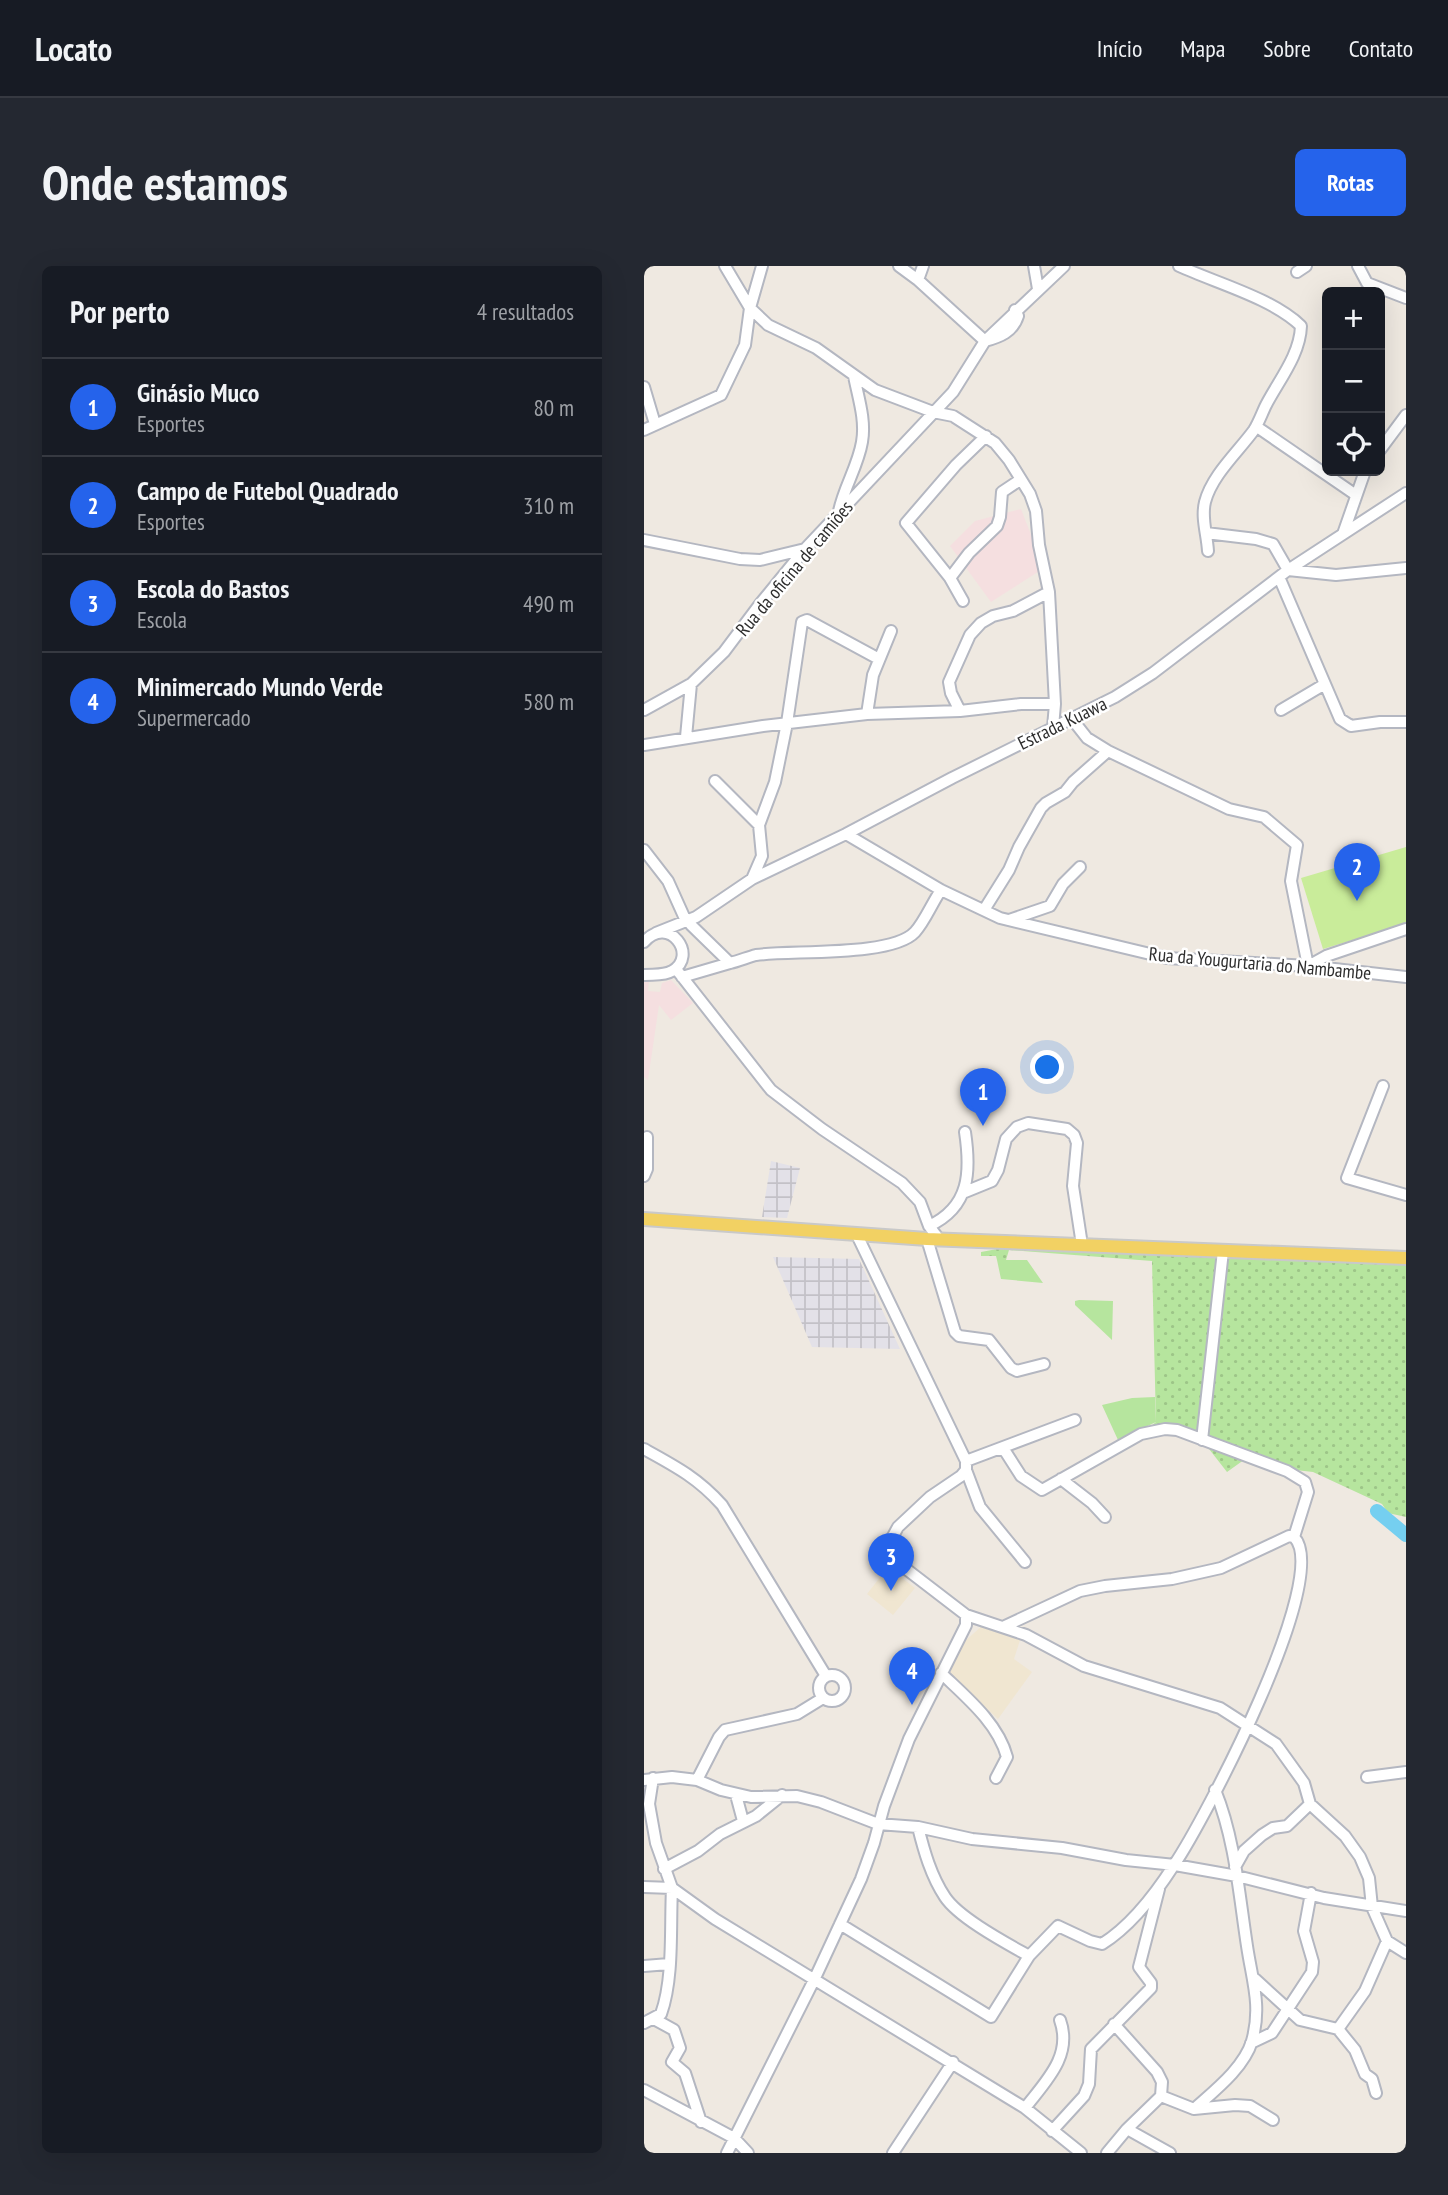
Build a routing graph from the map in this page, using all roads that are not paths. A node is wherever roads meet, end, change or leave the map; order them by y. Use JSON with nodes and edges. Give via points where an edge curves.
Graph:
{"nodes":[{"id":1,"x":725,"y":266,"type":"edge"},
{"id":2,"x":762,"y":266,"type":"edge"},
{"id":3,"x":899,"y":266,"type":"edge"},
{"id":4,"x":923,"y":266,"type":"edge"},
{"id":5,"x":1034,"y":266,"type":"edge"},
{"id":6,"x":1064,"y":266,"type":"edge"},
{"id":7,"x":1179,"y":266,"type":"edge"},
{"id":8,"x":1358,"y":266,"type":"edge"},
{"id":9,"x":918,"y":281,"type":"junction"},
{"id":10,"x":1038,"y":289,"type":"junction"},
{"id":11,"x":1406,"y":298,"type":"edge"},
{"id":12,"x":750,"y":308,"type":"junction"},
{"id":13,"x":985,"y":341,"type":"junction"},
{"id":14,"x":854,"y":376,"type":"junction"},
{"id":15,"x":644,"y":387,"type":"edge"},
{"id":16,"x":933,"y":412,"type":"junction"},
{"id":17,"x":1406,"y":415,"type":"edge"},
{"id":18,"x":655,"y":424,"type":"junction"},
{"id":19,"x":1257,"y":427,"type":"junction"},
{"id":20,"x":644,"y":430,"type":"edge"},
{"id":21,"x":986,"y":436,"type":"junction"},
{"id":22,"x":1385,"y":443,"type":"edge"},
{"id":23,"x":1363,"y":476,"type":"edge"},
{"id":24,"x":1020,"y":480,"type":"junction"},
{"id":25,"x":1406,"y":493,"type":"edge"},
{"id":26,"x":1356,"y":495,"type":"junction"},
{"id":27,"x":839,"y":511,"type":"junction"},
{"id":28,"x":1206,"y":533,"type":"junction"},
{"id":29,"x":1343,"y":534,"type":"junction"},
{"id":30,"x":644,"y":540,"type":"edge"},
{"id":31,"x":805,"y":549,"type":"junction"},
{"id":32,"x":1208,"y":551,"type":"dead end"},
{"id":33,"x":1406,"y":568,"type":"edge"},
{"id":34,"x":1283,"y":573,"type":"junction"},
{"id":35,"x":950,"y":578,"type":"junction"},
{"id":36,"x":1049,"y":592,"type":"junction"},
{"id":37,"x":963,"y":601,"type":"dead end"},
{"id":38,"x":891,"y":631,"type":"dead end"},
{"id":39,"x":879,"y":659,"type":"junction"},
{"id":40,"x":691,"y":684,"type":"junction"},
{"id":41,"x":1325,"y":684,"type":"junction"},
{"id":42,"x":1055,"y":704,"type":"junction"},
{"id":43,"x":644,"y":710,"type":"edge"},
{"id":44,"x":1281,"y":710,"type":"dead end"},
{"id":45,"x":960,"y":711,"type":"junction"},
{"id":46,"x":867,"y":714,"type":"junction"},
{"id":47,"x":1072,"y":719,"type":"junction"},
{"id":48,"x":1406,"y":722,"type":"edge"},
{"id":49,"x":787,"y":723,"type":"junction"},
{"id":50,"x":1054,"y":727,"type":"junction"},
{"id":51,"x":686,"y":737,"type":"junction"},
{"id":52,"x":644,"y":745,"type":"edge"},
{"id":53,"x":1108,"y":751,"type":"junction"},
{"id":54,"x":715,"y":781,"type":"dead end"},
{"id":55,"x":759,"y":825,"type":"junction"},
{"id":56,"x":846,"y":834,"type":"junction"},
{"id":57,"x":644,"y":850,"type":"edge"},
{"id":58,"x":1080,"y":867,"type":"dead end"},
{"id":59,"x":752,"y":879,"type":"junction"},
{"id":60,"x":941,"y":890,"type":"junction"},
{"id":61,"x":984,"y":910,"type":"junction"},
{"id":62,"x":1009,"y":920,"type":"junction"},
{"id":63,"x":691,"y":921,"type":"junction"},
{"id":64,"x":1406,"y":929,"type":"edge"},
{"id":65,"x":656,"y":933,"type":"junction"},
{"id":66,"x":644,"y":940,"type":"edge"},
{"id":67,"x":682,"y":950,"type":"junction"},
{"id":68,"x":730,"y":963,"type":"junction"},
{"id":69,"x":644,"y":964,"type":"edge"},
{"id":70,"x":1308,"y":966,"type":"junction"},
{"id":71,"x":679,"y":973,"type":"junction"},
{"id":72,"x":656,"y":974,"type":"junction"},
{"id":73,"x":644,"y":975,"type":"edge"},
{"id":74,"x":1406,"y":977,"type":"edge"},
{"id":75,"x":1383,"y":1086,"type":"dead end"},
{"id":76,"x":965,"y":1132,"type":"dead end"},
{"id":77,"x":647,"y":1137,"type":"dead end"},
{"id":78,"x":644,"y":1176,"type":"edge"},
{"id":79,"x":965,"y":1192,"type":"junction"},
{"id":80,"x":1406,"y":1195,"type":"edge"},
{"id":81,"x":644,"y":1219,"type":"edge"},
{"id":82,"x":857,"y":1235,"type":"junction"},
{"id":83,"x":932,"y":1235,"type":"junction"},
{"id":84,"x":1082,"y":1245,"type":"junction"},
{"id":85,"x":1223,"y":1251,"type":"junction"},
{"id":86,"x":1406,"y":1258,"type":"edge"},
{"id":87,"x":1044,"y":1364,"type":"dead end"},
{"id":88,"x":1075,"y":1420,"type":"dead end"},
{"id":89,"x":1202,"y":1440,"type":"junction"},
{"id":90,"x":644,"y":1449,"type":"edge"},
{"id":91,"x":998,"y":1449,"type":"junction"},
{"id":92,"x":966,"y":1466,"type":"junction"},
{"id":93,"x":1061,"y":1479,"type":"junction"},
{"id":94,"x":1105,"y":1517,"type":"dead end"},
{"id":95,"x":1294,"y":1536,"type":"junction"},
{"id":96,"x":1025,"y":1562,"type":"dead end"},
{"id":97,"x":966,"y":1615,"type":"junction"},
{"id":98,"x":1005,"y":1626,"type":"junction"},
{"id":99,"x":941,"y":1673,"type":"junction"},
{"id":100,"x":826,"y":1676,"type":"junction"},
{"id":101,"x":823,"y":1698,"type":"junction"},
{"id":102,"x":1249,"y":1726,"type":"junction"},
{"id":103,"x":1406,"y":1772,"type":"edge"},
{"id":104,"x":1367,"y":1777,"type":"dead end"},
{"id":105,"x":996,"y":1778,"type":"dead end"},
{"id":106,"x":649,"y":1779,"type":"edge"},
{"id":107,"x":697,"y":1780,"type":"junction"},
{"id":108,"x":1215,"y":1790,"type":"junction"},
{"id":109,"x":736,"y":1795,"type":"junction"},
{"id":110,"x":782,"y":1795,"type":"junction"},
{"id":111,"x":646,"y":1801,"type":"edge"},
{"id":112,"x":1311,"y":1804,"type":"junction"},
{"id":113,"x":743,"y":1821,"type":"junction"},
{"id":114,"x":878,"y":1824,"type":"junction"},
{"id":115,"x":918,"y":1827,"type":"junction"},
{"id":116,"x":656,"y":1843,"type":"junction"},
{"id":117,"x":644,"y":1847,"type":"edge"},
{"id":118,"x":1175,"y":1864,"type":"junction"},
{"id":119,"x":1235,"y":1866,"type":"junction"},
{"id":120,"x":664,"y":1869,"type":"junction"},
{"id":121,"x":1160,"y":1884,"type":"junction"},
{"id":122,"x":644,"y":1887,"type":"edge"},
{"id":123,"x":671,"y":1888,"type":"junction"},
{"id":124,"x":1311,"y":1893,"type":"junction"},
{"id":125,"x":1369,"y":1906,"type":"junction"},
{"id":126,"x":1406,"y":1911,"type":"edge"},
{"id":127,"x":840,"y":1924,"type":"junction"},
{"id":128,"x":1387,"y":1941,"type":"junction"},
{"id":129,"x":1406,"y":1953,"type":"edge"},
{"id":130,"x":1029,"y":1956,"type":"junction"},
{"id":131,"x":669,"y":1964,"type":"junction"},
{"id":132,"x":644,"y":1966,"type":"edge"},
{"id":133,"x":816,"y":1978,"type":"junction"},
{"id":134,"x":1255,"y":1979,"type":"junction"},
{"id":135,"x":1288,"y":2009,"type":"junction"},
{"id":136,"x":1060,"y":2020,"type":"dead end"},
{"id":137,"x":649,"y":2021,"type":"edge"},
{"id":138,"x":1114,"y":2024,"type":"junction"},
{"id":139,"x":1338,"y":2029,"type":"junction"},
{"id":140,"x":1251,"y":2043,"type":"junction"},
{"id":141,"x":953,"y":2063,"type":"junction"},
{"id":142,"x":644,"y":2090,"type":"edge"},
{"id":143,"x":1376,"y":2093,"type":"dead end"},
{"id":144,"x":1161,"y":2096,"type":"junction"},
{"id":145,"x":1026,"y":2108,"type":"junction"},
{"id":146,"x":1194,"y":2109,"type":"junction"},
{"id":147,"x":1273,"y":2120,"type":"dead end"},
{"id":148,"x":701,"y":2122,"type":"junction"},
{"id":149,"x":1127,"y":2129,"type":"junction"},
{"id":150,"x":1052,"y":2131,"type":"junction"},
{"id":151,"x":734,"y":2138,"type":"junction"},
{"id":152,"x":1079,"y":2152,"type":"edge"},
{"id":153,"x":1167,"y":2152,"type":"edge"},
{"id":154,"x":727,"y":2153,"type":"edge"},
{"id":155,"x":748,"y":2153,"type":"edge"},
{"id":156,"x":893,"y":2153,"type":"edge"},
{"id":157,"x":1107,"y":2153,"type":"edge"}],
"edges":[{"from":1,"to":12,"type":"street"},
{"from":2,"to":12,"type":"street"},
{"from":3,"to":9,"type":"street"},
{"from":4,"to":9,"type":"street"},
{"from":5,"to":10,"type":"street"},
{"from":6,"to":10,"type":"street","name":"Rua da oficina de camiões"},
{"from":7,"to":19,"type":"street","via":[[1266,303],[1301,326],[1288,369]]},
{"from":8,"to":11,"type":"street","via":[[1367,283]]},
{"from":9,"to":13,"type":"street"},
{"from":10,"to":13,"type":"street","name":"Rua da oficina de camiões"},
{"from":12,"to":14,"type":"street","via":[[768,325],[816,348]]},
{"from":12,"to":18,"type":"street","via":[[745,345],[721,395]]},
{"from":13,"to":16,"type":"street","name":"Rua da oficina de camiões","via":[[953,392]]},
{"from":14,"to":16,"type":"street","via":[[892,398]]},
{"from":14,"to":27,"type":"street","via":[[862,445]]},
{"from":15,"to":18,"type":"street"},
{"from":16,"to":21,"type":"street","via":[[953,416]]},
{"from":16,"to":27,"type":"street","name":"Rua da oficina de camiões"},
{"from":17,"to":22,"type":"street"},
{"from":18,"to":20,"type":"street"},
{"from":19,"to":26,"type":"street"},
{"from":19,"to":28,"type":"street","via":[[1206,499]]},
{"from":21,"to":24,"type":"street","via":[[1009,460]]},
{"from":21,"to":35,"type":"street","via":[[906,523]]},
{"from":23,"to":26,"type":"street"},
{"from":24,"to":35,"type":"street","via":[[1002,492],[997,526]]},
{"from":24,"to":36,"type":"street","via":[[1036,511]]},
{"from":25,"to":29,"type":"street","name":"Estrada Kuawa"},
{"from":26,"to":29,"type":"street"},
{"from":27,"to":31,"type":"street","name":"Rua da oficina de camiões"},
{"from":28,"to":32,"type":"street"},
{"from":28,"to":34,"type":"street","via":[[1273,544]]},
{"from":29,"to":34,"type":"street","name":"Estrada Kuawa"},
{"from":30,"to":31,"type":"street","via":[[740,559],[760,560]]},
{"from":31,"to":40,"type":"street","name":"Rua da oficina de camiões","via":[[724,652]]},
{"from":33,"to":34,"type":"street","via":[[1336,575]]},
{"from":34,"to":41,"type":"street"},
{"from":34,"to":47,"type":"street","name":"Estrada Kuawa","via":[[1153,673]]},
{"from":35,"to":37,"type":"street"},
{"from":36,"to":42,"type":"street"},
{"from":36,"to":45,"type":"street","via":[[993,616],[970,635],[949,682]]},
{"from":38,"to":39,"type":"street"},
{"from":39,"to":46,"type":"street"},
{"from":39,"to":49,"type":"street","via":[[804,619]]},
{"from":40,"to":43,"type":"street","name":"Rua da oficina de camiões"},
{"from":40,"to":51,"type":"street"},
{"from":41,"to":44,"type":"street"},
{"from":41,"to":48,"type":"street","via":[[1345,724]]},
{"from":42,"to":45,"type":"street"},
{"from":42,"to":50,"type":"street"},
{"from":45,"to":46,"type":"street"},
{"from":46,"to":49,"type":"street"},
{"from":47,"to":50,"type":"street","name":"Estrada Kuawa"},
{"from":47,"to":53,"type":"street","via":[[1087,738]]},
{"from":49,"to":51,"type":"street"},
{"from":49,"to":55,"type":"street","via":[[775,782]]},
{"from":50,"to":56,"type":"street","name":"Estrada Kuawa"},
{"from":51,"to":52,"type":"street"},
{"from":53,"to":61,"type":"street","via":[[1041,808]]},
{"from":53,"to":70,"type":"street","via":[[1229,809],[1264,817],[1297,845],[1291,881]]},
{"from":54,"to":55,"type":"street"},
{"from":55,"to":59,"type":"street","via":[[762,856]]},
{"from":56,"to":59,"type":"street","name":"Estrada Kuawa"},
{"from":56,"to":60,"type":"street","name":"Rua da Yougurtaria do Nambambe"},
{"from":57,"to":63,"type":"street"},
{"from":58,"to":62,"type":"street","via":[[1050,906]]},
{"from":59,"to":63,"type":"street","name":"Estrada Kuawa"},
{"from":60,"to":61,"type":"street","name":"Rua da Yougurtaria do Nambambe"},
{"from":60,"to":68,"type":"street","via":[[915,932],[903,940],[852,952],[754,956]]},
{"from":61,"to":62,"type":"street","name":"Rua da Yougurtaria do Nambambe"},
{"from":62,"to":70,"type":"street","name":"Rua da Yougurtaria do Nambambe","via":[[1167,958]]},
{"from":63,"to":65,"type":"street","name":"Estrada Kuawa"},
{"from":63,"to":67,"type":"street"},
{"from":63,"to":68,"type":"street"},
{"from":64,"to":70,"type":"street"},
{"from":65,"to":66,"type":"street","name":"Estrada Kuawa"},
{"from":65,"to":67,"type":"street","via":[[670,934]]},
{"from":67,"to":71,"type":"street"},
{"from":68,"to":71,"type":"street"},
{"from":69,"to":72,"type":"street"},
{"from":70,"to":74,"type":"street","name":"Rua da Yougurtaria do Nambambe"},
{"from":71,"to":72,"type":"street"},
{"from":71,"to":83,"type":"street","via":[[771,1090],[902,1183],[920,1202]]},
{"from":72,"to":73,"type":"street"},
{"from":75,"to":80,"type":"street","via":[[1347,1178]]},
{"from":76,"to":79,"type":"street","via":[[969,1161]]},
{"from":77,"to":78,"type":"street"},
{"from":79,"to":83,"type":"street"},
{"from":79,"to":84,"type":"street","via":[[992,1181],[1006,1139],[1017,1127],[1028,1123],[1067,1129],[1077,1143],[1073,1186]]},
{"from":81,"to":82,"type":"main road"},
{"from":82,"to":83,"type":"main road"},
{"from":82,"to":92,"type":"street"},
{"from":83,"to":84,"type":"main road"},
{"from":83,"to":87,"type":"street","via":[[958,1336],[989,1340],[1017,1371]]},
{"from":84,"to":85,"type":"main road"},
{"from":85,"to":86,"type":"main road"},
{"from":85,"to":89,"type":"street"},
{"from":88,"to":91,"type":"street"},
{"from":89,"to":93,"type":"street","via":[[1177,1430],[1141,1433]]},
{"from":89,"to":95,"type":"street","via":[[1305,1482],[1308,1492]]},
{"from":90,"to":100,"type":"street","via":[[685,1471],[722,1505]]},
{"from":91,"to":92,"type":"street"},
{"from":91,"to":93,"type":"street","via":[[1005,1451],[1021,1476],[1042,1490]]},
{"from":92,"to":96,"type":"street","via":[[980,1507]]},
{"from":92,"to":97,"type":"street","via":[[961,1476],[905,1519],[891,1538],[897,1562]]},
{"from":93,"to":94,"type":"street"},
{"from":95,"to":98,"type":"street","via":[[1221,1568],[1080,1591]]},
{"from":95,"to":102,"type":"street","via":[[1301,1546],[1302,1576]]},
{"from":97,"to":98,"type":"street"},
{"from":97,"to":99,"type":"street","via":[[966,1625]]},
{"from":98,"to":102,"type":"street","via":[[1084,1666],[1220,1708]]},
{"from":99,"to":105,"type":"street","via":[[973,1703],[1004,1746],[1007,1757]]},
{"from":99,"to":114,"type":"street","via":[[909,1739]]},
{"from":100,"to":101,"type":"street","via":[[819,1686]]},
{"from":100,"to":101,"type":"street","via":[[839,1677],[845,1688],[836,1701]]},
{"from":101,"to":107,"type":"street","via":[[797,1714],[725,1730]]},
{"from":102,"to":108,"type":"street"},
{"from":102,"to":112,"type":"street","via":[[1276,1744],[1304,1783]]},
{"from":103,"to":104,"type":"street"},
{"from":106,"to":107,"type":"street"},
{"from":106,"to":111,"type":"street"},
{"from":107,"to":109,"type":"street"},
{"from":108,"to":118,"type":"street"},
{"from":108,"to":119,"type":"street"},
{"from":109,"to":110,"type":"street"},
{"from":109,"to":113,"type":"street"},
{"from":110,"to":113,"type":"street"},
{"from":110,"to":114,"type":"street","via":[[821,1802]]},
{"from":111,"to":116,"type":"street"},
{"from":112,"to":119,"type":"street","via":[[1287,1826],[1267,1831]]},
{"from":112,"to":125,"type":"street","via":[[1360,1857],[1369,1878]]},
{"from":113,"to":120,"type":"street"},
{"from":114,"to":115,"type":"street"},
{"from":114,"to":127,"type":"street","via":[[861,1879]]},
{"from":115,"to":118,"type":"street","via":[[972,1839]]},
{"from":115,"to":130,"type":"street","via":[[925,1858],[946,1898],[978,1925]]},
{"from":116,"to":117,"type":"street"},
{"from":116,"to":120,"type":"street"},
{"from":118,"to":119,"type":"street"},
{"from":118,"to":121,"type":"street"},
{"from":119,"to":124,"type":"street"},
{"from":119,"to":134,"type":"street"},
{"from":120,"to":123,"type":"street"},
{"from":121,"to":130,"type":"street","via":[[1129,1922],[1102,1944],[1058,1926]]},
{"from":121,"to":138,"type":"street","via":[[1139,1967],[1151,1988]]},
{"from":122,"to":123,"type":"street"},
{"from":123,"to":131,"type":"street"},
{"from":123,"to":133,"type":"street"},
{"from":124,"to":125,"type":"street","via":[[1324,1898],[1339,1894]]},
{"from":124,"to":135,"type":"street","via":[[1304,1931],[1312,1972]]},
{"from":125,"to":126,"type":"street"},
{"from":125,"to":128,"type":"street"},
{"from":127,"to":130,"type":"street","via":[[988,2017],[995,2014]]},
{"from":127,"to":133,"type":"street"},
{"from":128,"to":129,"type":"street"},
{"from":128,"to":139,"type":"street","via":[[1365,1991]]},
{"from":131,"to":132,"type":"street"},
{"from":131,"to":137,"type":"street","via":[[665,2004],[661,2014]]},
{"from":133,"to":141,"type":"street"},
{"from":133,"to":151,"type":"street"},
{"from":134,"to":135,"type":"street"},
{"from":134,"to":140,"type":"street"},
{"from":135,"to":139,"type":"street","via":[[1300,2020]]},
{"from":135,"to":140,"type":"street","via":[[1272,2033]]},
{"from":136,"to":145,"type":"street","via":[[1064,2032],[1059,2064]]},
{"from":137,"to":148,"type":"street","via":[[674,2030],[680,2048],[672,2062],[685,2073]]},
{"from":138,"to":144,"type":"street","via":[[1157,2072]]},
{"from":138,"to":150,"type":"street","via":[[1091,2049],[1084,2096]]},
{"from":139,"to":143,"type":"street","via":[[1355,2050]]},
{"from":140,"to":146,"type":"street","via":[[1235,2068]]},
{"from":141,"to":145,"type":"street"},
{"from":141,"to":156,"type":"street"},
{"from":142,"to":148,"type":"street"},
{"from":144,"to":146,"type":"street"},
{"from":144,"to":149,"type":"street"},
{"from":145,"to":150,"type":"street"},
{"from":146,"to":147,"type":"street","via":[[1250,2106]]},
{"from":148,"to":151,"type":"street"},
{"from":149,"to":153,"type":"street"},
{"from":149,"to":157,"type":"street"},
{"from":150,"to":152,"type":"street"},
{"from":151,"to":154,"type":"street"},
{"from":151,"to":155,"type":"street"}]}
